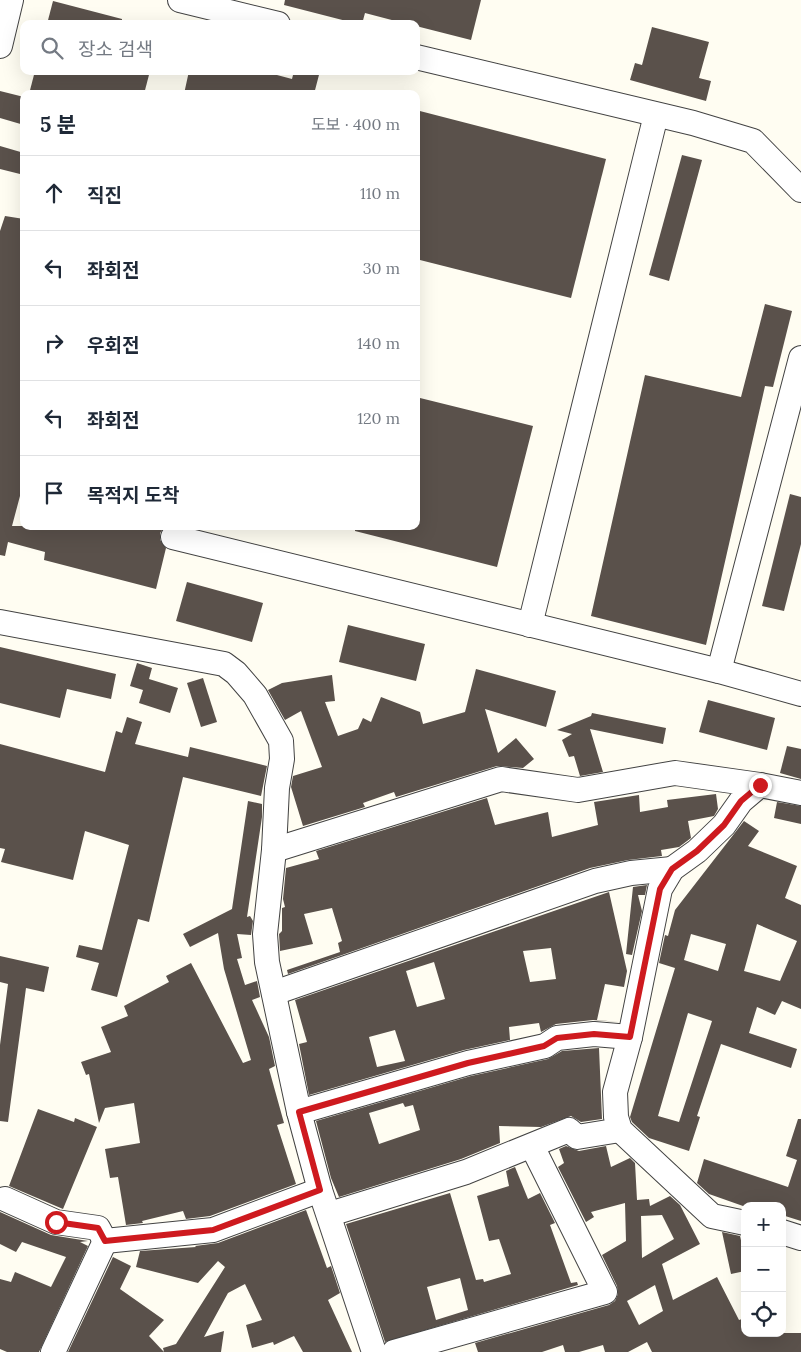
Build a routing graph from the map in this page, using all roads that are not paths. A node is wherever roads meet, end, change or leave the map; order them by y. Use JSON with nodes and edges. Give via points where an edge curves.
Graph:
{"nodes":[{"id":1,"x":11,"y":0,"type":"edge"},
{"id":2,"x":180,"y":0,"type":"edge"},
{"id":3,"x":262,"y":20,"type":"edge"},
{"id":4,"x":0,"y":46,"type":"edge"},
{"id":5,"x":420,"y":58,"type":"edge"},
{"id":6,"x":656,"y":115,"type":"junction"},
{"id":7,"x":801,"y":190,"type":"edge"},
{"id":8,"x":801,"y":358,"type":"edge"},
{"id":9,"x":173,"y":537,"type":"dead end"},
{"id":10,"x":0,"y":622,"type":"edge"},
{"id":11,"x":530,"y":625,"type":"junction"},
{"id":12,"x":719,"y":671,"type":"junction"},
{"id":13,"x":801,"y":694,"type":"edge"},
{"id":14,"x":760,"y":785,"type":"junction"},
{"id":15,"x":801,"y":793,"type":"edge"},
{"id":16,"x":274,"y":850,"type":"junction"},
{"id":17,"x":672,"y":869,"type":"junction"},
{"id":18,"x":274,"y":993,"type":"junction"},
{"id":19,"x":630,"y":1037,"type":"junction"},
{"id":20,"x":299,"y":1112,"type":"junction"},
{"id":21,"x":620,"y":1130,"type":"junction"},
{"id":22,"x":532,"y":1146,"type":"junction"},
{"id":23,"x":320,"y":1190,"type":"junction"},
{"id":24,"x":5,"y":1199,"type":"dead end"},
{"id":25,"x":330,"y":1214,"type":"junction"},
{"id":26,"x":741,"y":1222,"type":"edge"},
{"id":27,"x":786,"y":1233,"type":"edge"},
{"id":28,"x":801,"y":1238,"type":"edge"},
{"id":29,"x":105,"y":1241,"type":"junction"},
{"id":30,"x":459,"y":1343,"type":"edge"},
{"id":31,"x":52,"y":1352,"type":"edge"},
{"id":32,"x":374,"y":1352,"type":"edge"},
{"id":33,"x":394,"y":1352,"type":"edge"}],
"edges":[{"from":1,"to":4,"type":"street"},
{"from":2,"to":3,"type":"street"},
{"from":5,"to":6,"type":"street"},
{"from":6,"to":7,"type":"street","via":[[753,141]]},
{"from":6,"to":11,"type":"street"},
{"from":8,"to":12,"type":"street"},
{"from":9,"to":11,"type":"street"},
{"from":10,"to":16,"type":"street","via":[[224,664],[236,673],[255,695],[281,741]]},
{"from":11,"to":12,"type":"street"},
{"from":12,"to":13,"type":"street"},
{"from":14,"to":15,"type":"street"},
{"from":14,"to":16,"type":"street","via":[[675,773],[578,790],[500,779]]},
{"from":14,"to":17,"type":"street","via":[[741,801],[724,825],[697,851]]},
{"from":16,"to":18,"type":"street","via":[[264,934]]},
{"from":17,"to":18,"type":"street","via":[[595,881]]},
{"from":17,"to":19,"type":"street","via":[[660,889]]},
{"from":18,"to":20,"type":"street"},
{"from":19,"to":20,"type":"street","via":[[594,1034],[557,1038],[544,1046],[468,1063]]},
{"from":19,"to":21,"type":"street","via":[[615,1092]]},
{"from":20,"to":23,"type":"street"},
{"from":21,"to":22,"type":"street","via":[[577,1137],[569,1130]]},
{"from":21,"to":26,"type":"street","via":[[712,1216]]},
{"from":22,"to":25,"type":"street","via":[[466,1172]]},
{"from":22,"to":30,"type":"street","via":[[605,1292]]},
{"from":23,"to":25,"type":"street"},
{"from":23,"to":29,"type":"street","via":[[213,1230]]},
{"from":24,"to":29,"type":"street","via":[[56,1222],[98,1228]]},
{"from":25,"to":32,"type":"street"},
{"from":27,"to":28,"type":"street"},
{"from":29,"to":31,"type":"street"},
{"from":30,"to":33,"type":"street"}]}
